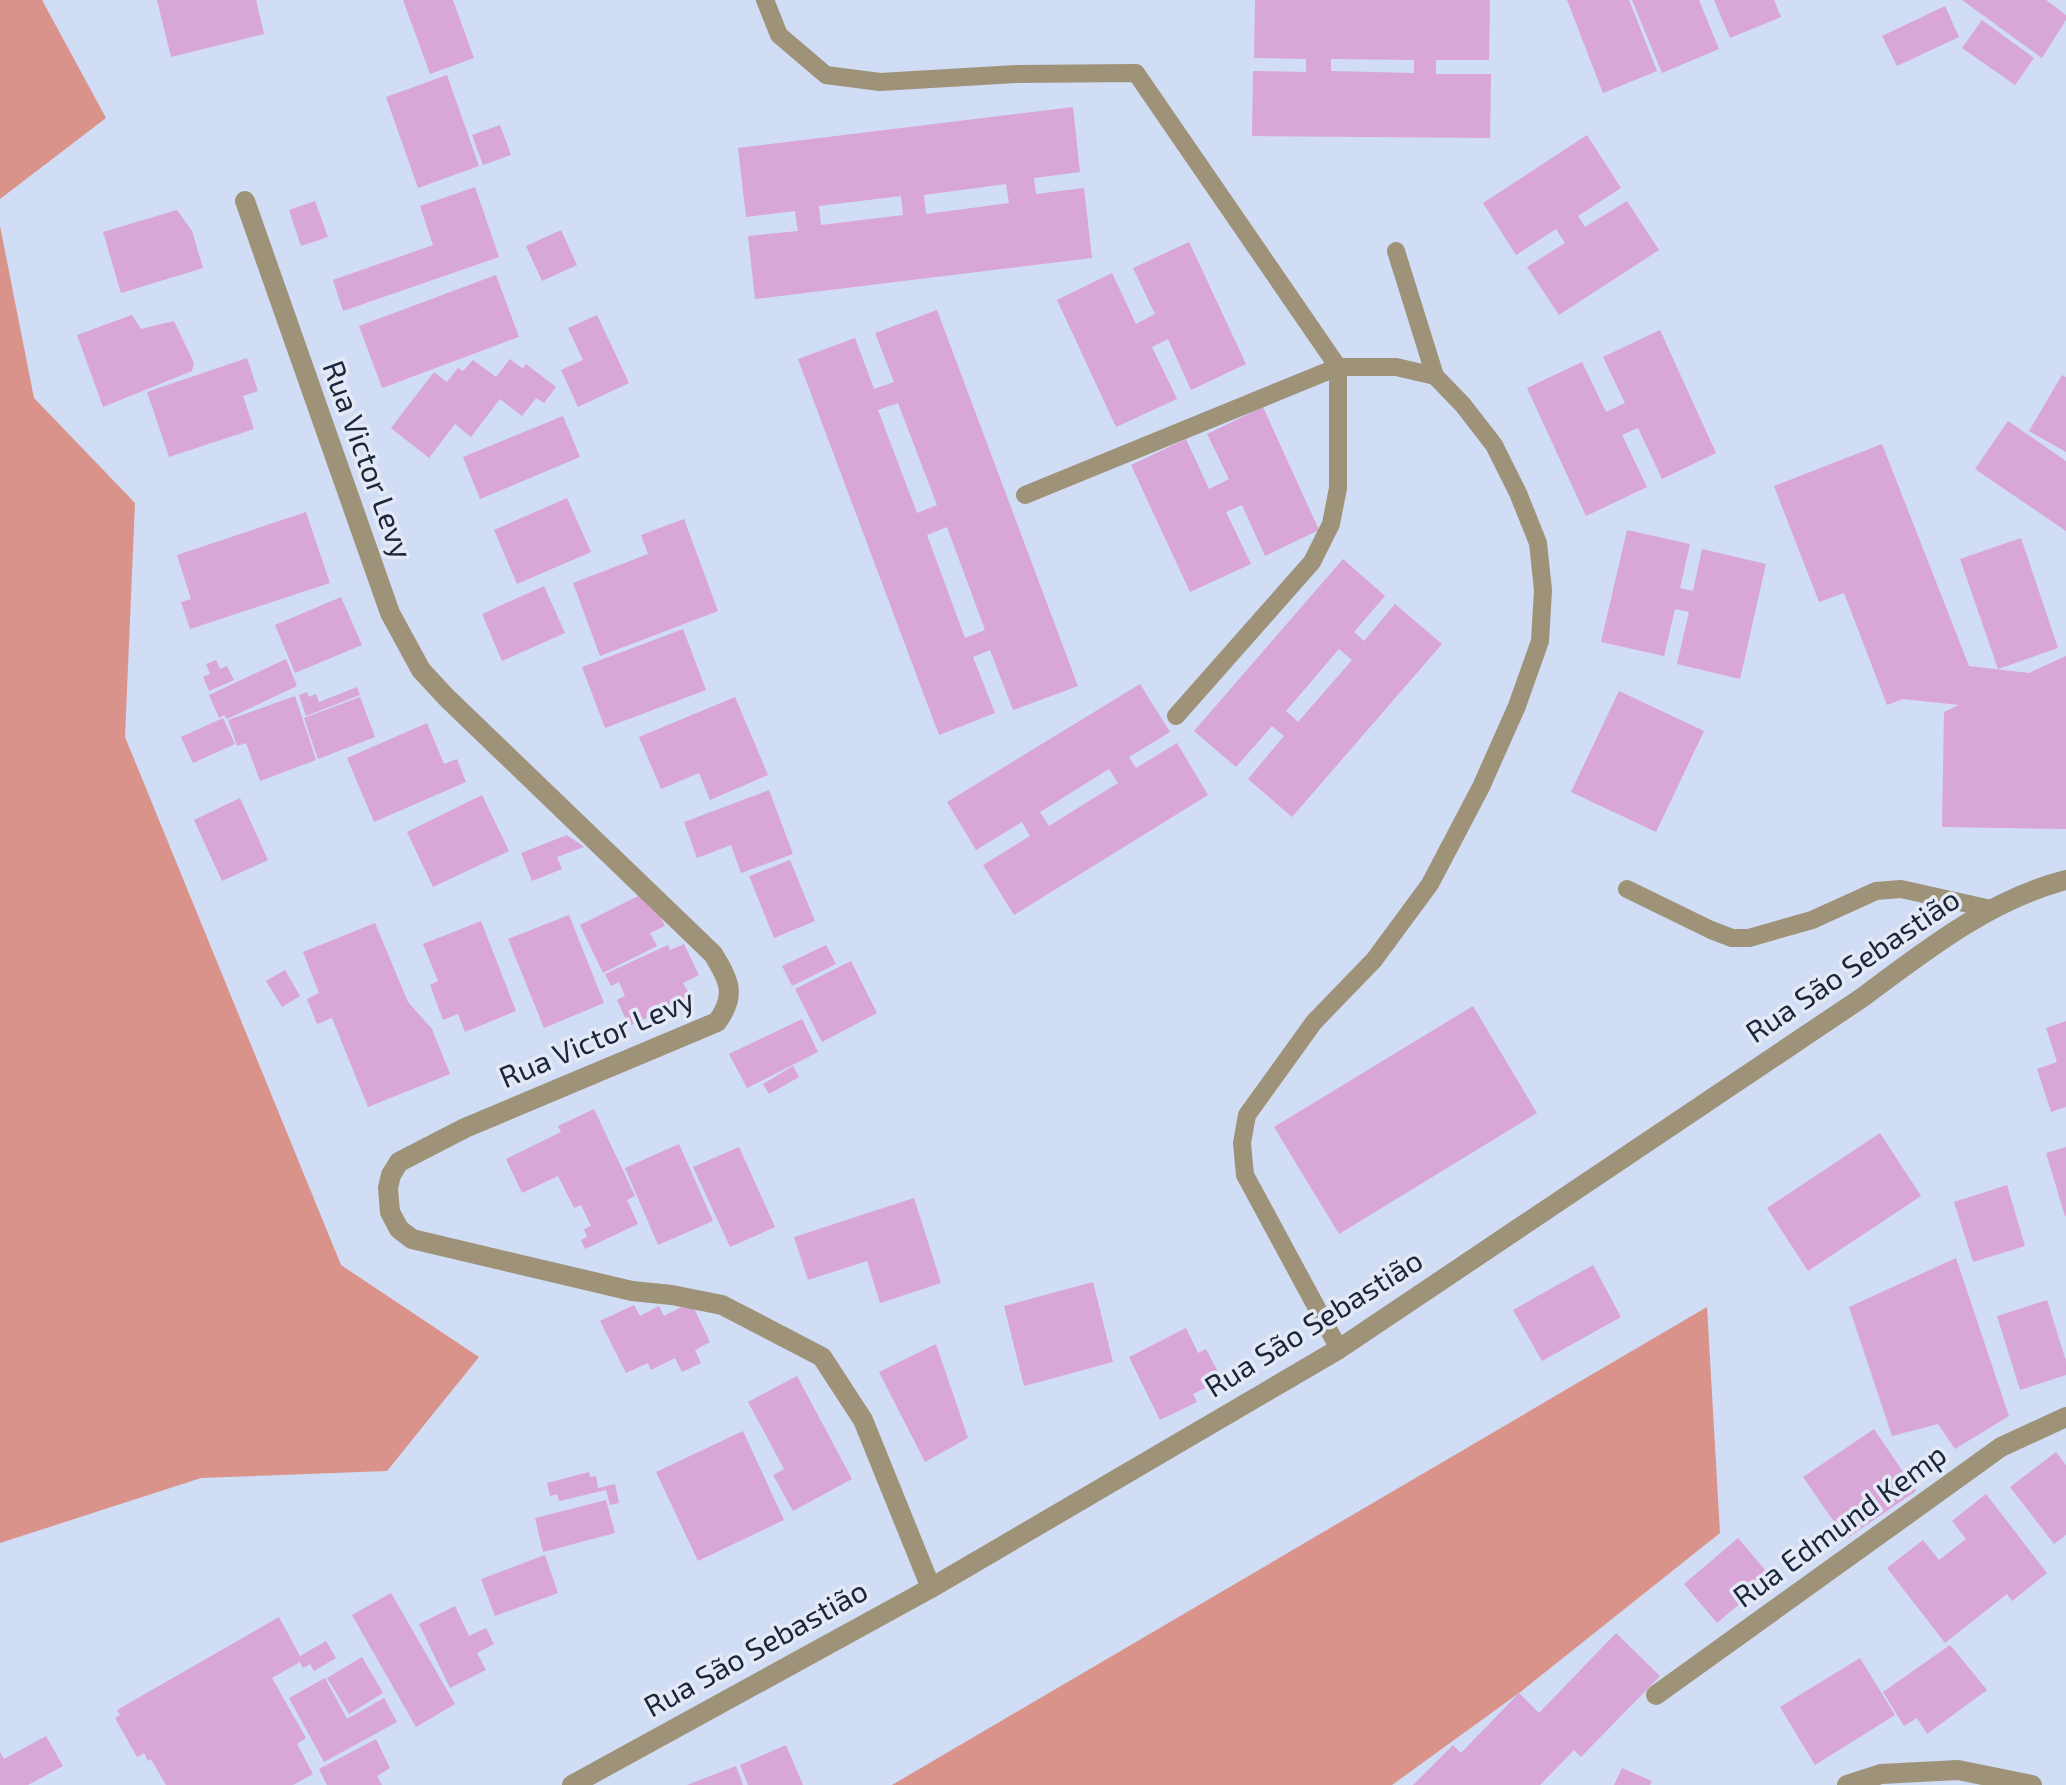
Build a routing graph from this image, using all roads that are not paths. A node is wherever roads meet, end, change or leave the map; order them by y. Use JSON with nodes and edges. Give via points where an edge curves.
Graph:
{"nodes":[{"id":1,"x":765,"y":0,"type":"edge"},
{"id":2,"x":245,"y":201,"type":"dead end"},
{"id":3,"x":1396,"y":251,"type":"dead end"},
{"id":4,"x":1338,"y":367,"type":"junction"},
{"id":5,"x":1435,"y":376,"type":"junction"},
{"id":6,"x":1025,"y":495,"type":"dead end"},
{"id":7,"x":1176,"y":716,"type":"dead end"},
{"id":8,"x":2066,"y":880,"type":"edge"},
{"id":9,"x":1627,"y":889,"type":"dead end"},
{"id":10,"x":1991,"y":909,"type":"junction"},
{"id":11,"x":1339,"y":1349,"type":"junction"},
{"id":12,"x":2066,"y":1417,"type":"edge"},
{"id":13,"x":931,"y":1588,"type":"junction"},
{"id":14,"x":1656,"y":1695,"type":"dead end"},
{"id":15,"x":572,"y":1785,"type":"edge"},
{"id":16,"x":1847,"y":1785,"type":"edge"},
{"id":17,"x":2032,"y":1785,"type":"edge"}],
"edges":[{"from":1,"to":4,"type":"lane","via":[[779,35],[826,75],[880,82],[1136,73]]},
{"from":2,"to":13,"type":"street","name":"Rua Victor Levy","via":[[390,613],[421,670],[713,954],[731,994],[717,1022],[465,1128],[399,1162],[388,1188],[390,1212],[412,1239],[632,1291],[722,1305],[822,1357],[863,1420]]},
{"from":3,"to":5,"type":"lane"},
{"from":4,"to":5,"type":"lane","via":[[1396,367]]},
{"from":4,"to":6,"type":"lane"},
{"from":4,"to":7,"type":"lane","via":[[1338,488],[1331,524],[1312,562]]},
{"from":5,"to":11,"type":"lane","via":[[1494,445],[1538,543],[1543,590],[1540,641],[1481,787],[1430,884],[1374,960],[1314,1022],[1247,1115],[1242,1143],[1245,1175]]},
{"from":8,"to":10,"type":"street","name":"Rua São Sebastião"},
{"from":9,"to":10,"type":"lane","via":[[1732,938],[1812,920],[1876,891],[1901,889]]},
{"from":10,"to":11,"type":"street","name":"Rua São Sebastião"},
{"from":11,"to":13,"type":"street","name":"Rua São Sebastião"},
{"from":12,"to":14,"type":"street","name":"Rua Edmund Kemp","via":[[2001,1447]]},
{"from":13,"to":15,"type":"street","name":"Rua São Sebastião"},
{"from":16,"to":17,"type":"street","via":[[1881,1774],[1958,1770]]}]}
